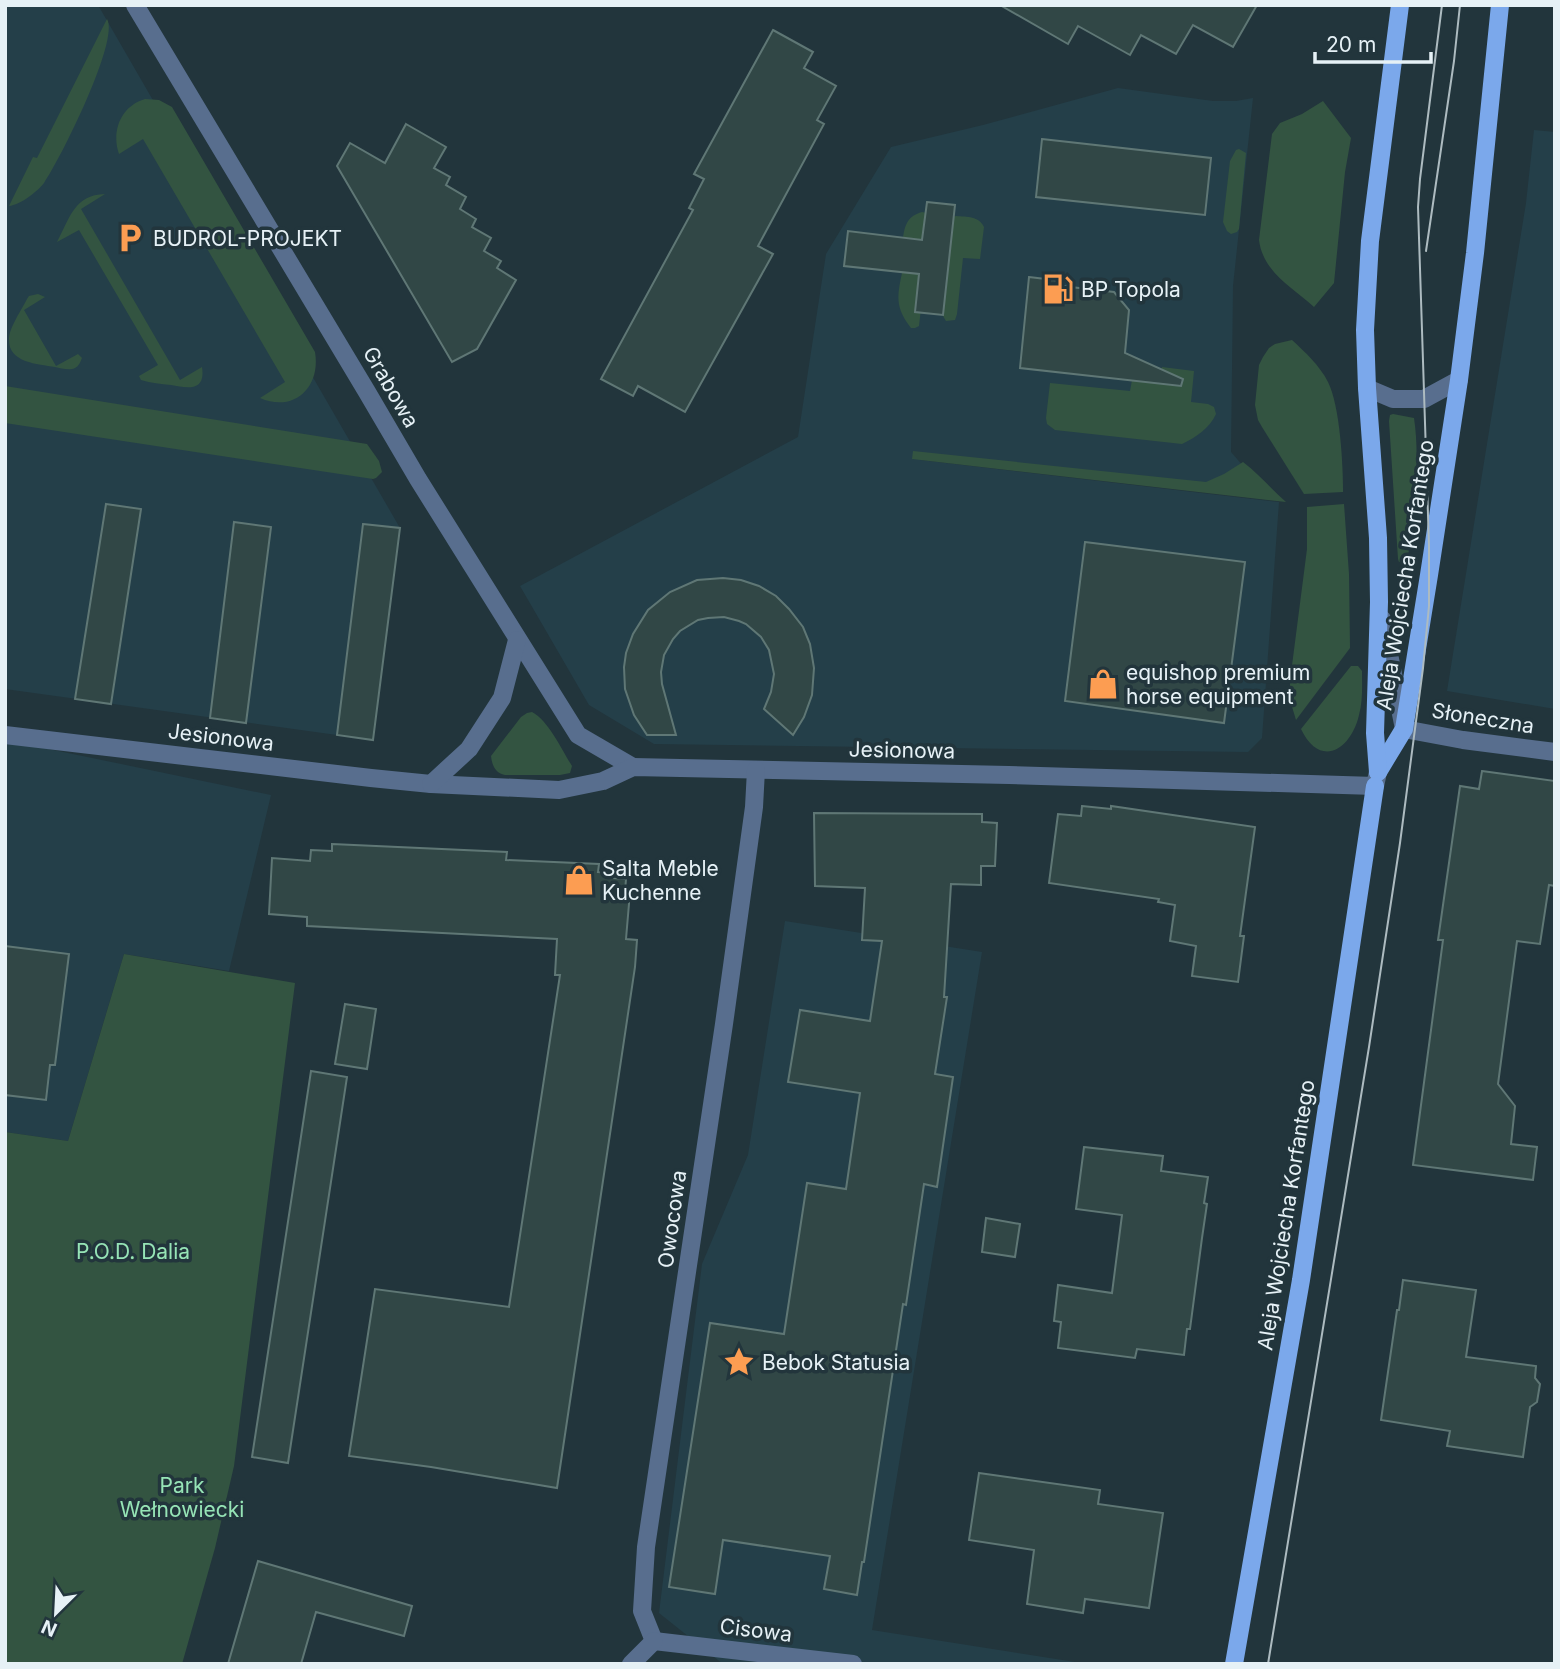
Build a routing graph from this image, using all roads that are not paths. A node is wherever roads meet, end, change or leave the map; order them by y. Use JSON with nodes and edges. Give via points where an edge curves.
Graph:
{"nodes":[{"id":1,"x":135,"y":5,"type":"edge"},
{"id":2,"x":1400,"y":5,"type":"edge"},
{"id":3,"x":1500,"y":5,"type":"edge"},
{"id":4,"x":1459,"y":380,"type":"junction"},
{"id":5,"x":1367,"y":388,"type":"junction"},
{"id":6,"x":1379,"y":602,"type":"junction"},
{"id":7,"x":517,"y":640,"type":"junction"},
{"id":8,"x":1404,"y":729,"type":"junction"},
{"id":9,"x":5,"y":735,"type":"edge"},
{"id":10,"x":1555,"y":752,"type":"edge"},
{"id":11,"x":633,"y":767,"type":"junction"},
{"id":12,"x":757,"y":770,"type":"junction"},
{"id":13,"x":1376,"y":779,"type":"junction"},
{"id":14,"x":431,"y":784,"type":"junction"},
{"id":15,"x":654,"y":1641,"type":"junction"},
{"id":16,"x":631,"y":1664,"type":"edge"},
{"id":17,"x":853,"y":1664,"type":"edge"},
{"id":18,"x":1234,"y":1664,"type":"edge"}],
"edges":[{"from":1,"to":7,"type":"street","name":"Grabowa"},
{"from":2,"to":5,"type":"main road","name":"Aleja Wojciecha Korfantego","via":[[1370,241]]},
{"from":3,"to":4,"type":"main road","name":"Aleja Wojciecha Korfantego"},
{"from":4,"to":5,"type":"street","via":[[1424,399],[1393,399]]},
{"from":4,"to":8,"type":"main road","name":"Aleja Wojciecha Korfantego"},
{"from":5,"to":6,"type":"main road","name":"Aleja Wojciecha Korfantego"},
{"from":6,"to":8,"type":"street"},
{"from":6,"to":13,"type":"main road","name":"Aleja Wojciecha Korfantego"},
{"from":7,"to":11,"type":"street","name":"Grabowa","via":[[578,736]]},
{"from":7,"to":14,"type":"street","via":[[502,698],[469,749]]},
{"from":8,"to":10,"type":"street","name":"Słoneczna"},
{"from":8,"to":13,"type":"main road","name":"Aleja Wojciecha Korfantego"},
{"from":9,"to":14,"type":"street","name":"Jesionowa"},
{"from":11,"to":12,"type":"street","name":"Jesionowa"},
{"from":11,"to":14,"type":"street","name":"Jesionowa","via":[[603,781],[559,790]]},
{"from":12,"to":13,"type":"street","name":"Jesionowa"},
{"from":12,"to":15,"type":"street","name":"Owocowa","via":[[646,1548],[642,1611]]},
{"from":13,"to":18,"type":"main road","name":"Aleja Wojciecha Korfantego","via":[[1300,1280]]},
{"from":15,"to":16,"type":"street"},
{"from":15,"to":17,"type":"street","name":"Cisowa"}]}
